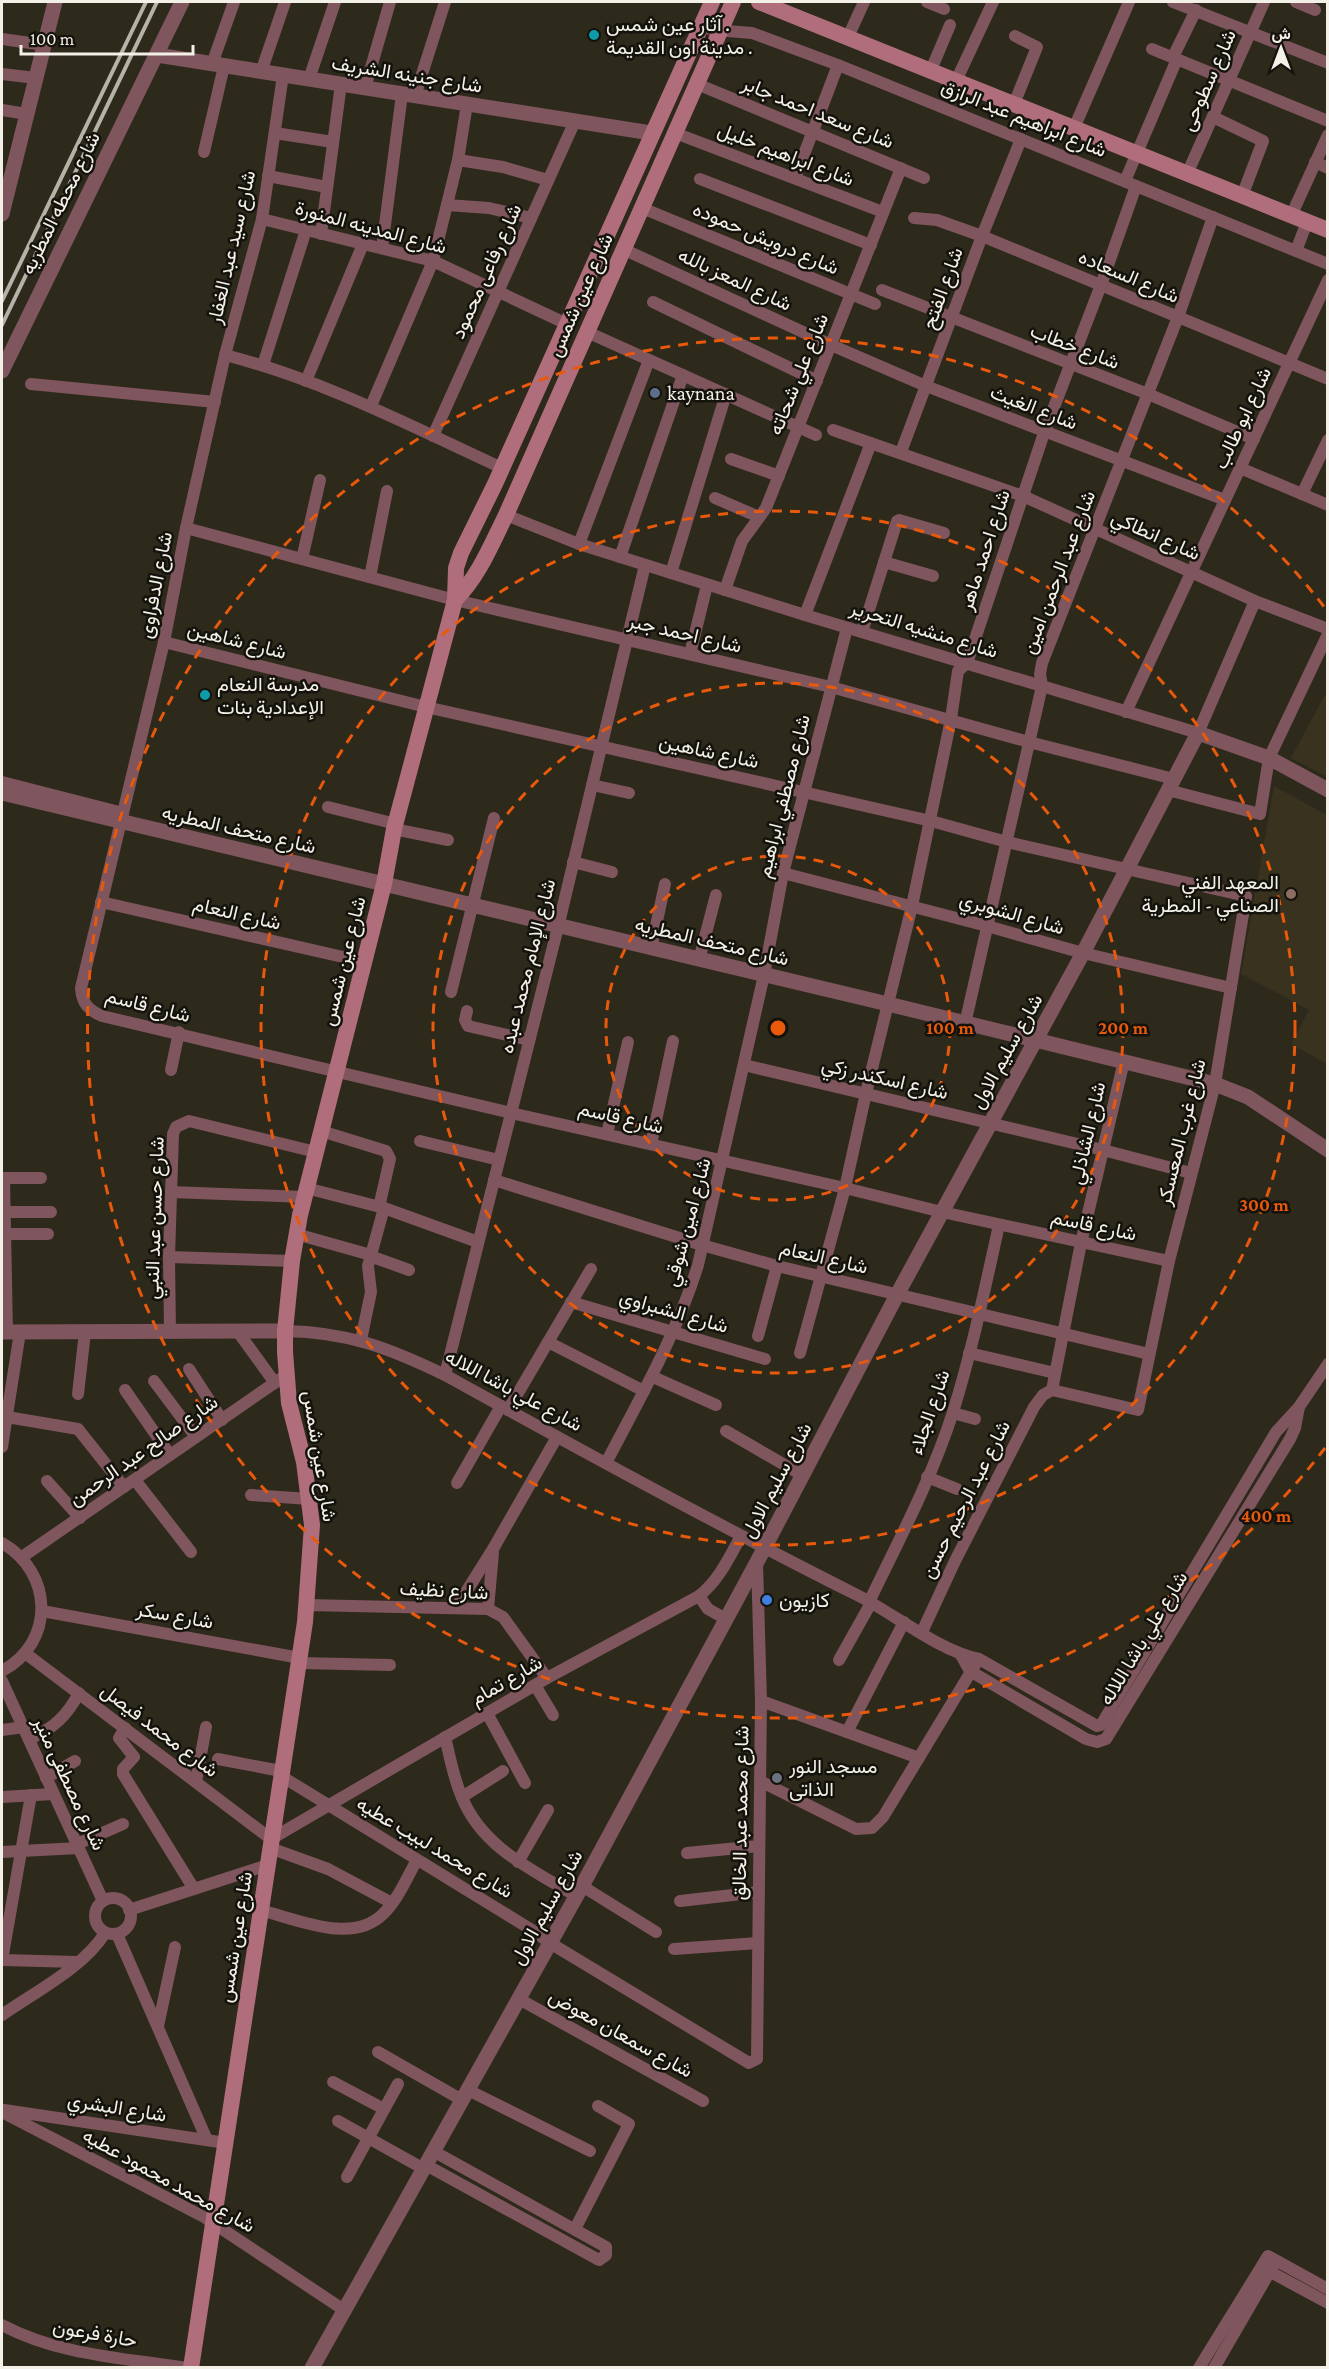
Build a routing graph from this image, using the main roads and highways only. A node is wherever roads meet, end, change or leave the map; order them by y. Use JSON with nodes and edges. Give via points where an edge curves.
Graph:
{"nodes":[{"id":1,"x":712,"y":2,"type":"edge"},
{"id":2,"x":733,"y":2,"type":"edge"},
{"id":3,"x":759,"y":2,"type":"edge"},
{"id":4,"x":1328,"y":230,"type":"edge"},
{"id":5,"x":455,"y":600,"type":"junction"},
{"id":6,"x":191,"y":2367,"type":"edge"}],
"edges":[{"from":1,"to":5,"type":"main road","name":"شارع عين شمس","via":[[461,553],[456,568]]},
{"from":2,"to":5,"type":"main road","name":"شارع عين شمس","via":[[506,515],[470,585]]},
{"from":3,"to":4,"type":"main road","name":"شارع ابراهيم عبد الرازق"},
{"from":5,"to":6,"type":"main road","name":"شارع عين شمس","via":[[395,826],[296,1234],[280,1379],[304,1462],[309,1499],[311,1549],[306,1605]]}]}
